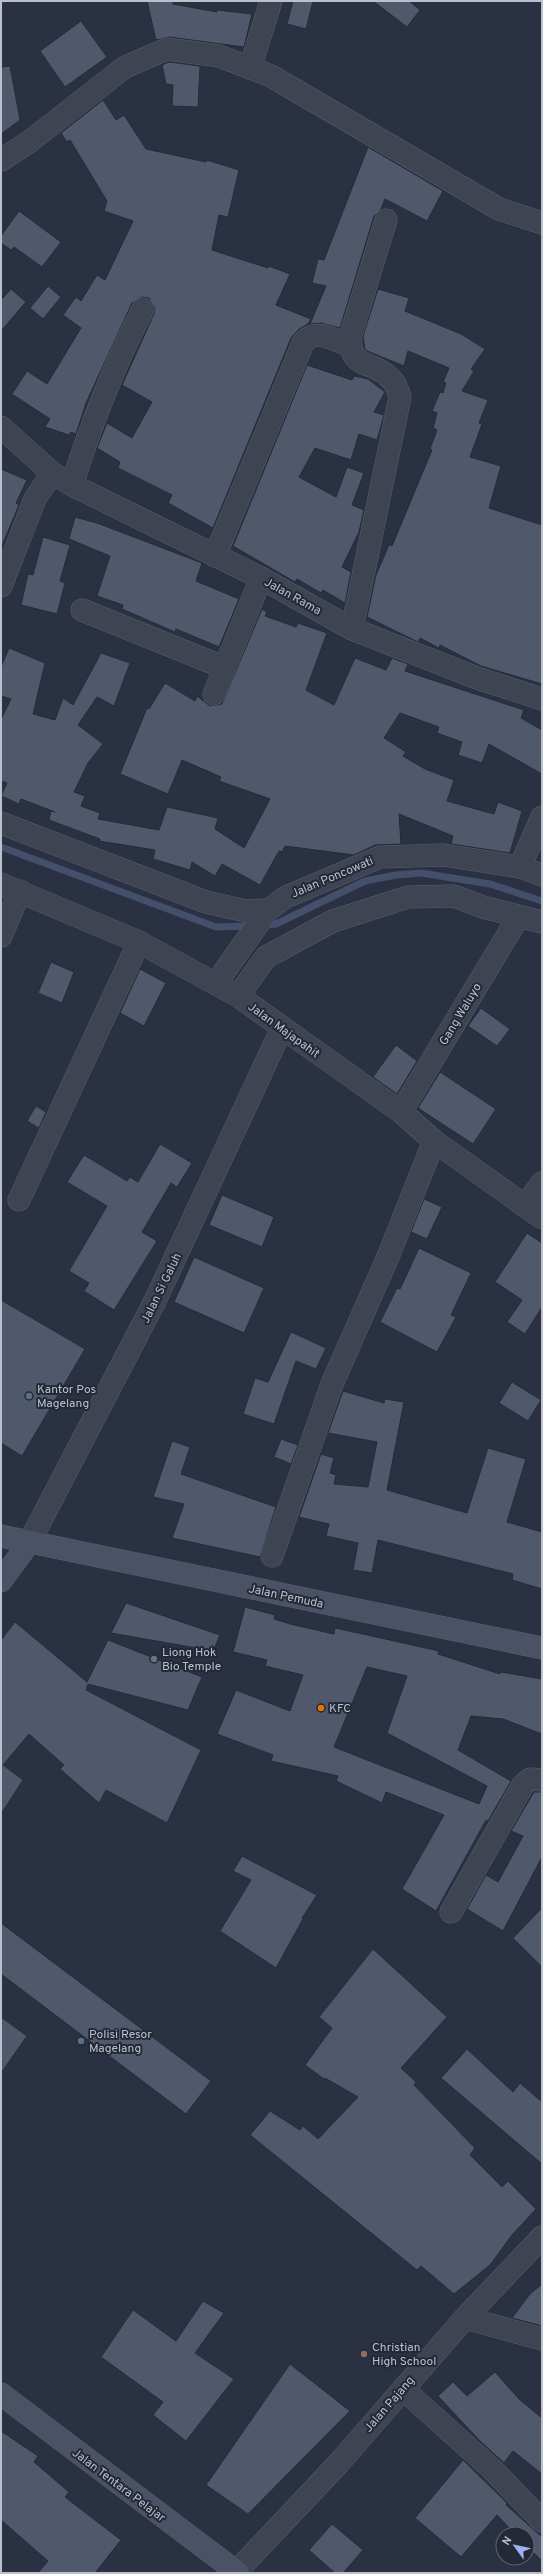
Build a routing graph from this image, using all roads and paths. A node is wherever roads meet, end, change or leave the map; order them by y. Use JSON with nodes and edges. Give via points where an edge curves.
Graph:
{"nodes":[{"id":1,"x":271,"y":1,"type":"edge"},
{"id":2,"x":250,"y":68,"type":"junction"},
{"id":3,"x":1,"y":160,"type":"edge"},
{"id":4,"x":386,"y":220,"type":"dead end"},
{"id":5,"x":542,"y":223,"type":"edge"},
{"id":6,"x":143,"y":309,"type":"dead end"},
{"id":7,"x":350,"y":346,"type":"junction"},
{"id":8,"x":1,"y":428,"type":"edge"},
{"id":9,"x":52,"y":474,"type":"junction"},
{"id":10,"x":72,"y":485,"type":"junction"},
{"id":11,"x":215,"y":556,"type":"junction"},
{"id":12,"x":261,"y":578,"type":"junction"},
{"id":13,"x":1,"y":586,"type":"edge"},
{"id":14,"x":82,"y":610,"type":"dead end"},
{"id":15,"x":352,"y":629,"type":"junction"},
{"id":16,"x":223,"y":667,"type":"junction"},
{"id":17,"x":214,"y":694,"type":"dead end"},
{"id":18,"x":542,"y":699,"type":"edge"},
{"id":19,"x":542,"y":817,"type":"edge"},
{"id":20,"x":1,"y":823,"type":"edge"},
{"id":21,"x":520,"y":867,"type":"junction"},
{"id":22,"x":542,"y":875,"type":"edge"},
{"id":23,"x":10,"y":888,"type":"edge"},
{"id":24,"x":264,"y":915,"type":"junction"},
{"id":25,"x":519,"y":916,"type":"junction"},
{"id":26,"x":542,"y":922,"type":"edge"},
{"id":27,"x":1,"y":936,"type":"edge"},
{"id":28,"x":139,"y":942,"type":"junction"},
{"id":29,"x":216,"y":983,"type":"junction"},
{"id":30,"x":238,"y":996,"type":"junction"},
{"id":31,"x":282,"y":1028,"type":"junction"},
{"id":32,"x":400,"y":1112,"type":"junction"},
{"id":33,"x":434,"y":1141,"type":"junction"},
{"id":34,"x":542,"y":1182,"type":"edge"},
{"id":35,"x":19,"y":1200,"type":"dead end"},
{"id":36,"x":533,"y":1211,"type":"edge"},
{"id":37,"x":1,"y":1536,"type":"edge"},
{"id":38,"x":29,"y":1543,"type":"junction"},
{"id":39,"x":272,"y":1556,"type":"dead end"},
{"id":40,"x":1,"y":1581,"type":"edge"},
{"id":41,"x":542,"y":1648,"type":"edge"},
{"id":42,"x":542,"y":1780,"type":"edge"},
{"id":43,"x":451,"y":1912,"type":"dead end"},
{"id":44,"x":542,"y":2237,"type":"edge"},
{"id":45,"x":464,"y":2318,"type":"junction"},
{"id":46,"x":542,"y":2340,"type":"edge"},
{"id":47,"x":403,"y":2389,"type":"junction"},
{"id":48,"x":1,"y":2394,"type":"edge"},
{"id":49,"x":542,"y":2521,"type":"edge"},
{"id":50,"x":237,"y":2572,"type":"edge"}],
"edges":[{"from":1,"to":2,"type":"street"},
{"from":2,"to":3,"type":"street","via":[[219,56],[167,49],[125,67],[29,142]]},
{"from":2,"to":5,"type":"street","via":[[271,76],[343,116],[415,161],[499,208]]},
{"from":4,"to":7,"type":"street","via":[[351,334]]},
{"from":6,"to":10,"type":"street","via":[[114,366],[91,424]]},
{"from":7,"to":11,"type":"street","via":[[318,334],[307,338],[303,343]]},
{"from":7,"to":15,"type":"street","via":[[352,355],[363,364],[388,375],[396,385],[400,398]]},
{"from":8,"to":9,"type":"street","name":"Jalan Rama"},
{"from":9,"to":10,"type":"street","name":"Jalan Rama"},
{"from":9,"to":13,"type":"street","via":[[35,499]]},
{"from":10,"to":11,"type":"street","name":"Jalan Rama"},
{"from":11,"to":12,"type":"street","name":"Jalan Rama"},
{"from":12,"to":15,"type":"street","name":"Jalan Rama"},
{"from":12,"to":16,"type":"street"},
{"from":14,"to":16,"type":"street"},
{"from":15,"to":18,"type":"street","name":"Jalan Rama","via":[[477,678]]},
{"from":16,"to":17,"type":"street"},
{"from":19,"to":21,"type":"street"},
{"from":20,"to":24,"type":"street","via":[[206,902]]},
{"from":21,"to":22,"type":"street","name":"Jalan Poncowati"},
{"from":21,"to":24,"type":"street","name":"Jalan Poncowati","via":[[443,855],[380,857],[286,897]]},
{"from":23,"to":27,"type":"street"},
{"from":23,"to":28,"type":"street","name":"Jalan Majapahit"},
{"from":24,"to":29,"type":"street"},
{"from":25,"to":26,"type":"street"},
{"from":25,"to":30,"type":"street","via":[[454,896],[408,898],[333,921],[266,957]]},
{"from":25,"to":32,"type":"street","name":"Gang Waluyo"},
{"from":28,"to":29,"type":"street","name":"Jalan Majapahit"},
{"from":28,"to":35,"type":"street"},
{"from":29,"to":30,"type":"street","name":"Jalan Majapahit"},
{"from":30,"to":31,"type":"street","name":"Jalan Majapahit"},
{"from":31,"to":32,"type":"street","name":"Jalan Majapahit"},
{"from":31,"to":38,"type":"street","name":"Jalan Si Galuh","via":[[155,1302]]},
{"from":32,"to":33,"type":"street","name":"Jalan Majapahit"},
{"from":33,"to":36,"type":"street","name":"Jalan Majapahit"},
{"from":33,"to":39,"type":"street","via":[[388,1257],[332,1384]]},
{"from":34,"to":36,"type":"street"},
{"from":37,"to":38,"type":"main road","name":"Jalan Pemuda"},
{"from":38,"to":40,"type":"main road"},
{"from":38,"to":41,"type":"main road","name":"Jalan Pemuda"},
{"from":42,"to":43,"type":"street","via":[[530,1779],[523,1785]]},
{"from":44,"to":45,"type":"street","name":"Jalan Pajang"},
{"from":45,"to":46,"type":"street"},
{"from":45,"to":47,"type":"street","name":"Jalan Pajang"},
{"from":47,"to":49,"type":"street","via":[[493,2470]]},
{"from":47,"to":50,"type":"street","name":"Jalan Pajang","via":[[338,2464]]},
{"from":48,"to":50,"type":"main road","name":"Jalan Tentara Pelajar"}]}
